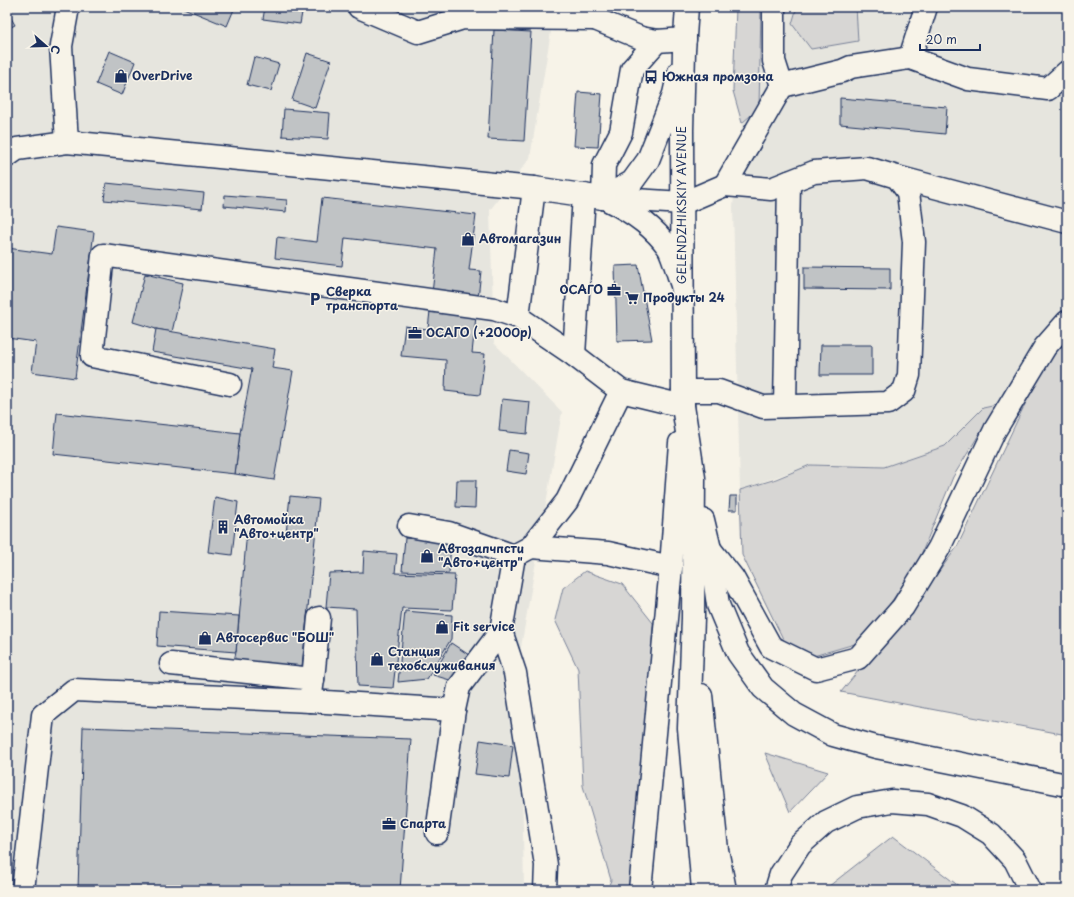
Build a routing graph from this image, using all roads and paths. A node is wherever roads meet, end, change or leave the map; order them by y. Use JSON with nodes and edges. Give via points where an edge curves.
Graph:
{"nodes":[{"id":1,"x":68,"y":7,"type":"edge"},
{"id":2,"x":358,"y":7,"type":"edge"},
{"id":3,"x":687,"y":7,"type":"edge"},
{"id":4,"x":774,"y":7,"type":"edge"},
{"id":5,"x":926,"y":7,"type":"edge"},
{"id":6,"x":595,"y":13,"type":"edge"},
{"id":7,"x":657,"y":41,"type":"junction"},
{"id":8,"x":684,"y":45,"type":"junction"},
{"id":9,"x":910,"y":58,"type":"junction"},
{"id":10,"x":1067,"y":72,"type":"edge"},
{"id":11,"x":782,"y":86,"type":"junction"},
{"id":12,"x":1058,"y":91,"type":"edge"},
{"id":13,"x":67,"y":142,"type":"junction"},
{"id":14,"x":10,"y":150,"type":"edge"},
{"id":15,"x":897,"y":177,"type":"junction"},
{"id":16,"x":789,"y":182,"type":"junction"},
{"id":17,"x":725,"y":185,"type":"junction"},
{"id":18,"x":534,"y":188,"type":"junction"},
{"id":19,"x":594,"y":197,"type":"junction"},
{"id":20,"x":683,"y":203,"type":"junction"},
{"id":21,"x":1067,"y":222,"type":"edge"},
{"id":22,"x":683,"y":287,"type":"junction"},
{"id":23,"x":518,"y":317,"type":"junction"},
{"id":24,"x":1067,"y":322,"type":"edge"},
{"id":25,"x":574,"y":355,"type":"junction"},
{"id":26,"x":230,"y":384,"type":"dead end"},
{"id":27,"x":620,"y":391,"type":"junction"},
{"id":28,"x":683,"y":399,"type":"junction"},
{"id":29,"x":785,"y":406,"type":"junction"},
{"id":30,"x":694,"y":478,"type":"junction"},
{"id":31,"x":409,"y":526,"type":"dead end"},
{"id":32,"x":710,"y":549,"type":"junction"},
{"id":33,"x":523,"y":552,"type":"junction"},
{"id":34,"x":671,"y":567,"type":"junction"},
{"id":35,"x":319,"y":618,"type":"dead end"},
{"id":36,"x":693,"y":618,"type":"junction"},
{"id":37,"x":501,"y":631,"type":"junction"},
{"id":38,"x":171,"y":664,"type":"dead end"},
{"id":39,"x":313,"y":679,"type":"junction"},
{"id":40,"x":310,"y":701,"type":"junction"},
{"id":41,"x":454,"y":710,"type":"junction"},
{"id":42,"x":1067,"y":785,"type":"edge"},
{"id":43,"x":437,"y":833,"type":"dead end"},
{"id":44,"x":23,"y":890,"type":"edge"},
{"id":45,"x":545,"y":890,"type":"edge"},
{"id":46,"x":640,"y":890,"type":"edge"},
{"id":47,"x":703,"y":890,"type":"edge"},
{"id":48,"x":725,"y":890,"type":"edge"},
{"id":49,"x":776,"y":890,"type":"edge"},
{"id":50,"x":1030,"y":890,"type":"edge"}],
"edges":[{"from":1,"to":13,"type":"main road","via":[[61,46]]},
{"from":2,"to":6,"type":"main road","via":[[418,32],[463,18]]},
{"from":3,"to":8,"type":"main road","name":"GELENDZHIKSKIY AVENUE"},
{"from":4,"to":11,"type":"main road","via":[[774,61]]},
{"from":5,"to":9,"type":"main road"},
{"from":6,"to":7,"type":"main road","via":[[641,38]]},
{"from":7,"to":8,"type":"main road"},
{"from":7,"to":19,"type":"main road","via":[[632,68],[622,132],[604,164]]},
{"from":8,"to":19,"type":"main road","via":[[674,94],[648,160],[632,182]]},
{"from":8,"to":20,"type":"main road","name":"GELENDZHIKSKIY AVENUE"},
{"from":9,"to":11,"type":"main road","via":[[851,67]]},
{"from":9,"to":12,"type":"main road","via":[[968,79]]},
{"from":10,"to":12,"type":"main road"},
{"from":11,"to":17,"type":"main road"},
{"from":13,"to":14,"type":"main road"},
{"from":13,"to":18,"type":"main road"},
{"from":15,"to":16,"type":"main road","via":[[867,168],[814,172]]},
{"from":15,"to":21,"type":"main road"},
{"from":15,"to":29,"type":"main road","via":[[908,192],[914,242],[909,375],[904,391],[888,403]]},
{"from":16,"to":17,"type":"main road","via":[[771,189]]},
{"from":16,"to":29,"type":"main road"},
{"from":17,"to":20,"type":"main road"},
{"from":18,"to":19,"type":"main road"},
{"from":18,"to":23,"type":"main road"},
{"from":19,"to":20,"type":"main road"},
{"from":19,"to":22,"type":"main road","via":[[628,210],[650,226],[668,248]]},
{"from":19,"to":25,"type":"main road"},
{"from":20,"to":22,"type":"main road","name":"GELENDZHIKSKIY AVENUE"},
{"from":22,"to":28,"type":"main road","name":"GELENDZHIKSKIY AVENUE"},
{"from":23,"to":25,"type":"main road"},
{"from":23,"to":26,"type":"main road","via":[[494,309],[103,255],[92,356]]},
{"from":24,"to":32,"type":"main road","via":[[1045,347],[995,430],[939,548],[903,607],[858,658],[816,669],[771,647],[733,578]]},
{"from":25,"to":27,"type":"main road"},
{"from":27,"to":28,"type":"main road"},
{"from":27,"to":33,"type":"main road","via":[[567,501]]},
{"from":28,"to":29,"type":"main road","via":[[719,391],[763,407]]},
{"from":28,"to":30,"type":"main road","name":"GELENDZHIKSKIY AVENUE"},
{"from":28,"to":34,"type":"main road"},
{"from":30,"to":32,"type":"main road"},
{"from":30,"to":36,"type":"main road","name":"GELENDZHIKSKIY AVENUE"},
{"from":31,"to":33,"type":"main road","via":[[450,533]]},
{"from":32,"to":42,"type":"main road","via":[[718,605],[738,653],[763,688],[794,714],[833,734],[876,747]]},
{"from":33,"to":34,"type":"main road","via":[[608,553]]},
{"from":33,"to":37,"type":"main road"},
{"from":34,"to":46,"type":"main road"},
{"from":35,"to":39,"type":"main road"},
{"from":36,"to":47,"type":"main road","via":[[689,728]]},
{"from":36,"to":48,"type":"main road","via":[[717,850]]},
{"from":37,"to":41,"type":"main road","via":[[459,687]]},
{"from":37,"to":45,"type":"main road","via":[[515,673],[546,865]]},
{"from":38,"to":39,"type":"main road"},
{"from":39,"to":40,"type":"main road"},
{"from":40,"to":41,"type":"main road"},
{"from":40,"to":44,"type":"main road","via":[[74,690],[43,715]]},
{"from":41,"to":43,"type":"main road"},
{"from":49,"to":50,"type":"main road","via":[[781,874],[800,845],[826,822],[857,807],[892,801],[928,804],[962,816],[991,834],[1015,860]]}]}
